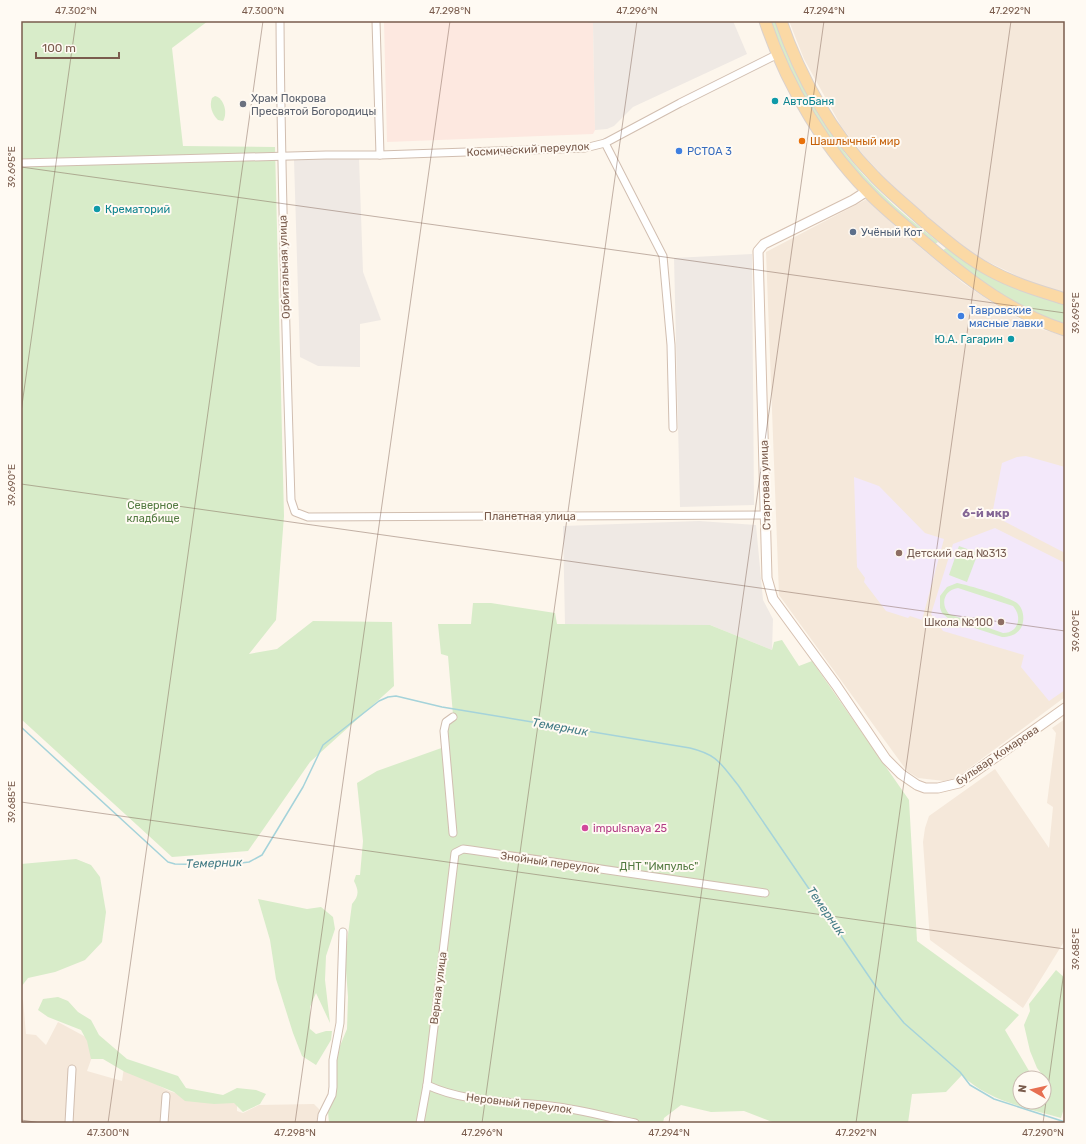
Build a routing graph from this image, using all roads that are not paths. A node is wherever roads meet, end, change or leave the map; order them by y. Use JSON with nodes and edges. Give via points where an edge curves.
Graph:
{"nodes":[{"id":1,"x":280,"y":21,"type":"edge"},
{"id":2,"x":376,"y":21,"type":"edge"},
{"id":3,"x":765,"y":21,"type":"edge"},
{"id":4,"x":781,"y":21,"type":"edge"},
{"id":5,"x":778,"y":54,"type":"junction"},
{"id":6,"x":606,"y":143,"type":"junction"},
{"id":7,"x":380,"y":155,"type":"junction"},
{"id":8,"x":281,"y":156,"type":"junction"},
{"id":9,"x":21,"y":163,"type":"edge"},
{"id":10,"x":867,"y":191,"type":"junction"},
{"id":11,"x":945,"y":239,"type":"junction"},
{"id":12,"x":933,"y":250,"type":"junction"},
{"id":13,"x":1065,"y":299,"type":"edge"},
{"id":14,"x":1065,"y":330,"type":"edge"},
{"id":15,"x":673,"y":428,"type":"dead end"},
{"id":16,"x":295,"y":512,"type":"joint"},
{"id":17,"x":766,"y":515,"type":"junction"},
{"id":18,"x":1065,"y":708,"type":"edge"},
{"id":19,"x":453,"y":717,"type":"dead end"},
{"id":20,"x":925,"y":788,"type":"joint"},
{"id":21,"x":453,"y":833,"type":"dead end"},
{"id":22,"x":454,"y":853,"type":"joint"},
{"id":23,"x":765,"y":893,"type":"dead end"},
{"id":24,"x":343,"y":932,"type":"dead end"},
{"id":25,"x":72,"y":1069,"type":"dead end"},
{"id":26,"x":427,"y":1085,"type":"junction"},
{"id":27,"x":166,"y":1096,"type":"dead end"},
{"id":28,"x":69,"y":1123,"type":"edge"},
{"id":29,"x":164,"y":1123,"type":"edge"},
{"id":30,"x":321,"y":1123,"type":"edge"},
{"id":31,"x":420,"y":1123,"type":"edge"},
{"id":32,"x":635,"y":1123,"type":"edge"}],
"edges":[{"from":1,"to":8,"type":"street","name":"Орбитальная улица"},
{"from":2,"to":7,"type":"street"},
{"from":3,"to":5,"type":"main road"},
{"from":4,"to":11,"type":"main road","via":[[805,78],[846,144],[887,190]]},
{"from":5,"to":6,"type":"street","name":"Космический переулок"},
{"from":5,"to":10,"type":"main road","via":[[812,120]]},
{"from":6,"to":7,"type":"street","name":"Космический переулок","via":[[585,148]]},
{"from":6,"to":15,"type":"street","via":[[663,256],[671,345]]},
{"from":7,"to":8,"type":"street","name":"Космический переулок"},
{"from":8,"to":9,"type":"street","name":"Космический переулок"},
{"from":8,"to":16,"type":"street","name":"Орбитальная улица","via":[[291,500]]},
{"from":10,"to":12,"type":"main road"},
{"from":10,"to":17,"type":"street","name":"Стартовая улица","via":[[764,244],[758,251]]},
{"from":11,"to":12,"type":"main road","via":[[943,247]]},
{"from":11,"to":13,"type":"main road","via":[[1002,277]]},
{"from":12,"to":14,"type":"main road","via":[[1000,302]]},
{"from":16,"to":17,"type":"street","name":"Планетная улица","via":[[308,517]]},
{"from":17,"to":20,"type":"street","name":"Стартовая улица","via":[[768,578],[774,599],[886,759],[910,781]]},
{"from":18,"to":20,"type":"street","name":"бульвар Комарова","via":[[964,780],[949,787]]},
{"from":19,"to":21,"type":"street","via":[[446,722],[444,731]]},
{"from":22,"to":23,"type":"street","name":"Знойный переулок","via":[[463,849],[471,850]]},
{"from":22,"to":26,"type":"street","name":"Верная улица"},
{"from":24,"to":30,"type":"street","via":[[340,1023],[333,1060],[333,1087]]},
{"from":25,"to":28,"type":"street"},
{"from":26,"to":31,"type":"street","name":"Верная улица"},
{"from":26,"to":32,"type":"street","name":"Неровный переулок","via":[[477,1099],[553,1106]]},
{"from":27,"to":29,"type":"street"}]}
